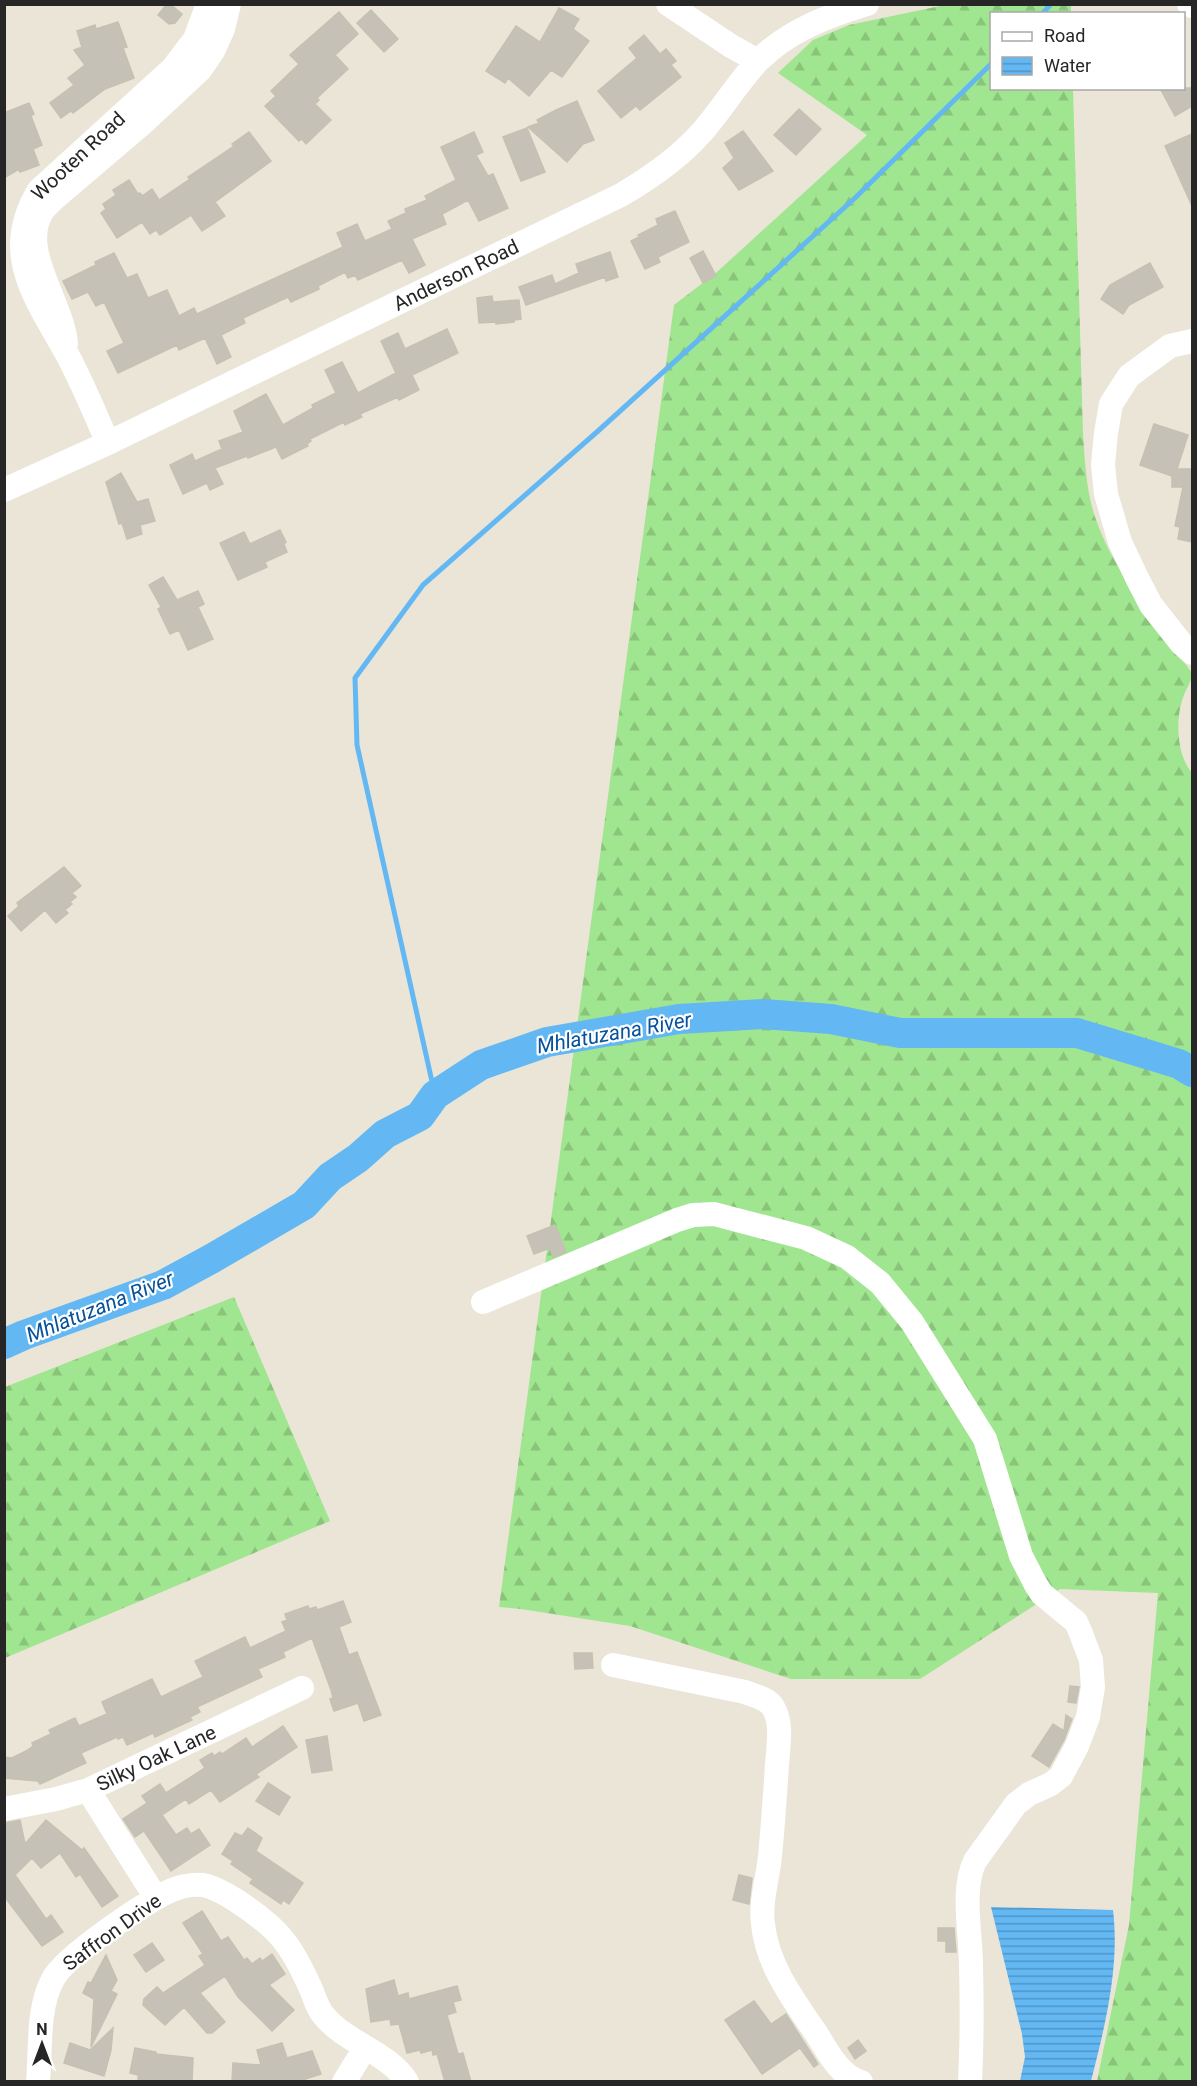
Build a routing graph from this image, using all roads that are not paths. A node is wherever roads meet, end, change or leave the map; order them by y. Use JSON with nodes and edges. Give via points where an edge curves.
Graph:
{"nodes":[{"id":1,"x":208,"y":4,"type":"edge"},
{"id":2,"x":229,"y":4,"type":"edge"},
{"id":3,"x":668,"y":4,"type":"edge"},
{"id":4,"x":699,"y":4,"type":"edge"},
{"id":5,"x":867,"y":4,"type":"edge"},
{"id":6,"x":731,"y":46,"type":"junction"},
{"id":7,"x":758,"y":61,"type":"junction"},
{"id":8,"x":1192,"y":341,"type":"edge"},
{"id":9,"x":67,"y":356,"type":"junction"},
{"id":10,"x":108,"y":443,"type":"junction"},
{"id":11,"x":4,"y":490,"type":"edge"},
{"id":12,"x":1192,"y":653,"type":"edge"},
{"id":13,"x":483,"y":1302,"type":"dead end"},
{"id":14,"x":613,"y":1665,"type":"dead end"},
{"id":15,"x":302,"y":1688,"type":"dead end"},
{"id":16,"x":88,"y":1790,"type":"junction"},
{"id":17,"x":4,"y":1809,"type":"edge"},
{"id":18,"x":156,"y":1898,"type":"junction"},
{"id":19,"x":365,"y":2048,"type":"junction"},
{"id":20,"x":41,"y":2080,"type":"edge"},
{"id":21,"x":344,"y":2082,"type":"edge"},
{"id":22,"x":407,"y":2082,"type":"edge"},
{"id":23,"x":861,"y":2082,"type":"edge"},
{"id":24,"x":970,"y":2082,"type":"edge"}],
"edges":[{"from":1,"to":9,"type":"street","name":"Wooten Road","via":[[195,39],[179,61],[39,190],[16,226],[13,243],[19,272]]},
{"from":2,"to":9,"type":"street","name":"Wooten Road","via":[[223,29],[200,70],[43,210],[34,242],[61,316]]},
{"from":3,"to":6,"type":"street"},
{"from":4,"to":6,"type":"street"},
{"from":5,"to":7,"type":"street","name":"Anderson Road","via":[[826,16]]},
{"from":6,"to":7,"type":"street"},
{"from":7,"to":10,"type":"street","name":"Anderson Road","via":[[700,134],[644,182]]},
{"from":8,"to":12,"type":"street","via":[[1170,346],[1129,376],[1111,405],[1103,465],[1106,494],[1120,542],[1137,578],[1151,605]]},
{"from":9,"to":10,"type":"street","name":"Wooten Road"},
{"from":10,"to":11,"type":"street","name":"Anderson Road"},
{"from":13,"to":24,"type":"street","via":[[693,1215],[714,1214],[748,1222],[822,1244],[872,1276],[912,1322],[980,1428],[1021,1556],[1042,1594],[1076,1622],[1091,1660],[1092,1688],[1088,1717],[1067,1767],[1058,1779],[1016,1804],[970,1870]]},
{"from":14,"to":23,"type":"street","via":[[745,1692],[772,1706],[779,1740],[762,1921],[765,1937],[772,1962],[806,2018],[838,2065]]},
{"from":15,"to":16,"type":"street","name":"Silky Oak Lane"},
{"from":16,"to":17,"type":"street","name":"Silky Oak Lane"},
{"from":16,"to":18,"type":"street"},
{"from":18,"to":19,"type":"street","name":"Saffron Drive","via":[[189,1885],[205,1886],[255,1914],[282,1937],[325,2017]]},
{"from":18,"to":20,"type":"street","name":"Saffron Drive","via":[[74,1955],[58,1971],[46,1995],[43,2013]]},
{"from":19,"to":21,"type":"street"},
{"from":19,"to":22,"type":"street","name":"Saffron Drive","via":[[390,2063]]}]}
